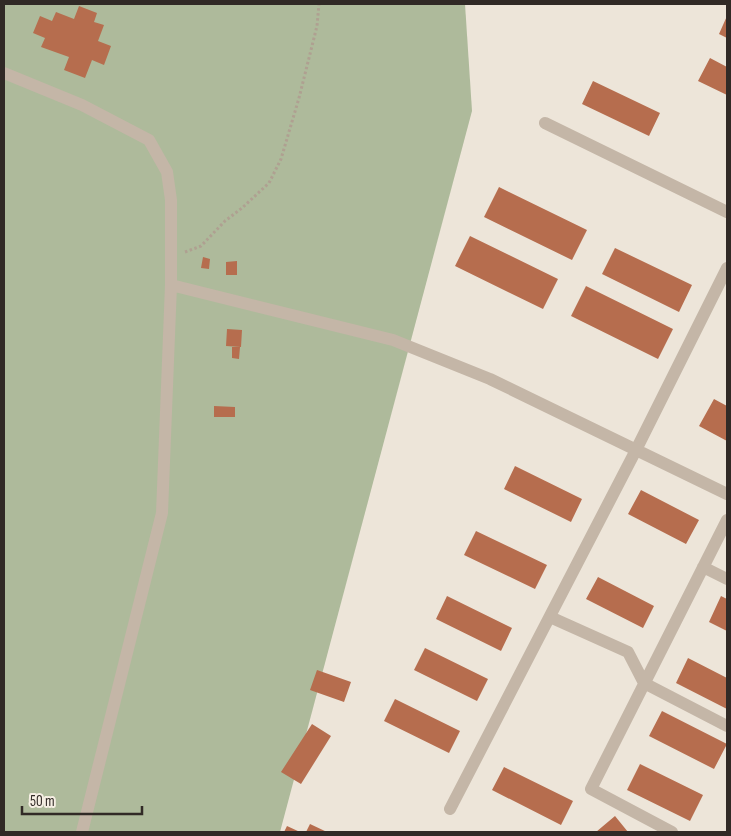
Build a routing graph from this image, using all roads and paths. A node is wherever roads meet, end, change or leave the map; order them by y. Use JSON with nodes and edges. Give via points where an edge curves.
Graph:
{"nodes":[{"id":1,"x":319,"y":4,"type":"edge"},
{"id":2,"x":4,"y":73,"type":"edge"},
{"id":3,"x":545,"y":123,"type":"dead end"},
{"id":4,"x":727,"y":212,"type":"edge"},
{"id":5,"x":171,"y":258,"type":"junction"},
{"id":6,"x":727,"y":268,"type":"edge"},
{"id":7,"x":170,"y":285,"type":"junction"},
{"id":8,"x":636,"y":450,"type":"junction"},
{"id":9,"x":727,"y":494,"type":"edge"},
{"id":10,"x":727,"y":520,"type":"edge"},
{"id":11,"x":703,"y":567,"type":"junction"},
{"id":12,"x":727,"y":579,"type":"edge"},
{"id":13,"x":550,"y":617,"type":"junction"},
{"id":14,"x":644,"y":683,"type":"junction"},
{"id":15,"x":727,"y":726,"type":"edge"},
{"id":16,"x":450,"y":809,"type":"dead end"},
{"id":17,"x":82,"y":832,"type":"edge"},
{"id":18,"x":672,"y":832,"type":"edge"}],
"edges":[{"from":1,"to":5,"type":"path","via":[[317,26],[299,98],[281,159],[268,183],[225,220],[201,246]]},
{"from":2,"to":5,"type":"street","via":[[82,105],[150,140],[167,172],[171,200]]},
{"from":3,"to":4,"type":"street"},
{"from":5,"to":7,"type":"street"},
{"from":6,"to":8,"type":"street"},
{"from":7,"to":8,"type":"street","via":[[393,340],[490,379]]},
{"from":7,"to":17,"type":"street","via":[[162,513]]},
{"from":8,"to":9,"type":"street"},
{"from":8,"to":13,"type":"street"},
{"from":10,"to":11,"type":"street"},
{"from":11,"to":12,"type":"street"},
{"from":11,"to":14,"type":"street"},
{"from":13,"to":14,"type":"street","via":[[628,652]]},
{"from":13,"to":16,"type":"street"},
{"from":14,"to":15,"type":"street"},
{"from":14,"to":18,"type":"street","via":[[591,789]]}]}
